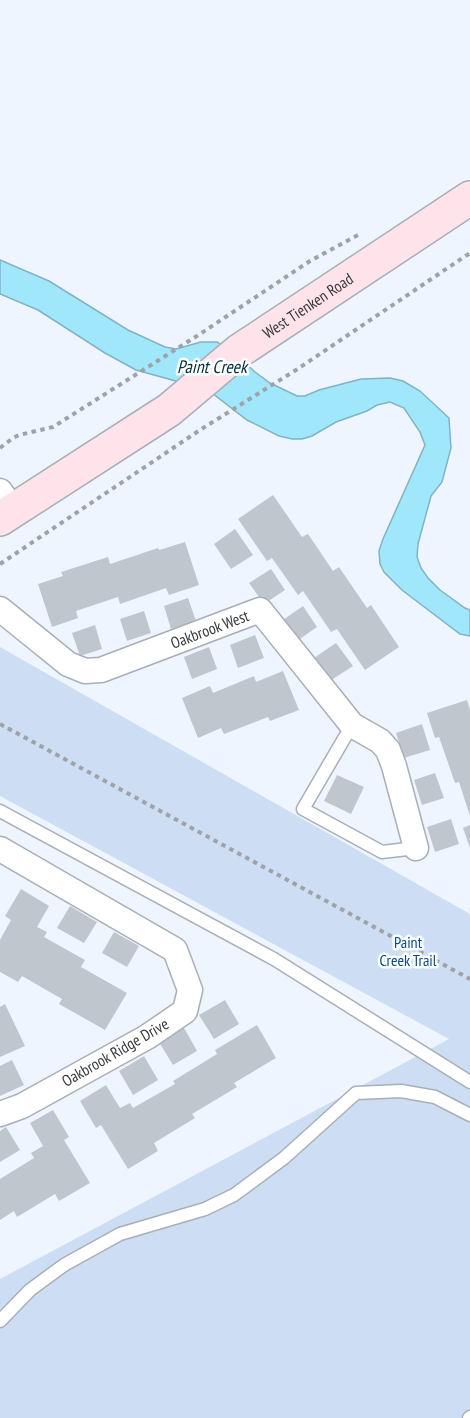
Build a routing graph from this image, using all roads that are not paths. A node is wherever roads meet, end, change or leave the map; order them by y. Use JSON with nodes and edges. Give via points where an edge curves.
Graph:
{"nodes":[{"id":1,"x":470,"y":198,"type":"edge"},
{"id":2,"x":5,"y":507,"type":"edge"},
{"id":3,"x":0,"y":609,"type":"edge"},
{"id":4,"x":352,"y":725,"type":"junction"},
{"id":5,"x":0,"y":811,"type":"edge"},
{"id":6,"x":416,"y":848,"type":"joint"},
{"id":7,"x":0,"y":849,"type":"edge"},
{"id":8,"x":470,"y":1082,"type":"edge"},
{"id":9,"x":0,"y":1114,"type":"edge"},
{"id":10,"x":470,"y":1115,"type":"edge"},
{"id":11,"x":0,"y":1321,"type":"edge"}],
"edges":[{"from":1,"to":2,"type":"main road","name":"West Tienken Road","via":[[239,351],[169,410]]},
{"from":3,"to":4,"type":"street","name":"Oakbrook West","via":[[68,664],[85,671],[101,670],[260,610]]},
{"from":4,"to":6,"type":"street","name":"Oakbrook West","via":[[388,750]]},
{"from":4,"to":6,"type":"lane","via":[[303,809],[382,852]]},
{"from":5,"to":8,"type":"lane","via":[[274,959]]},
{"from":7,"to":9,"type":"street","name":"Oakbrook Ridge Drive","via":[[175,950],[190,990],[185,1011],[147,1037],[22,1106]]},
{"from":10,"to":11,"type":"lane","via":[[435,1097],[401,1091],[356,1093],[284,1158],[234,1195],[205,1209],[120,1234],[64,1265],[30,1290]]}]}
